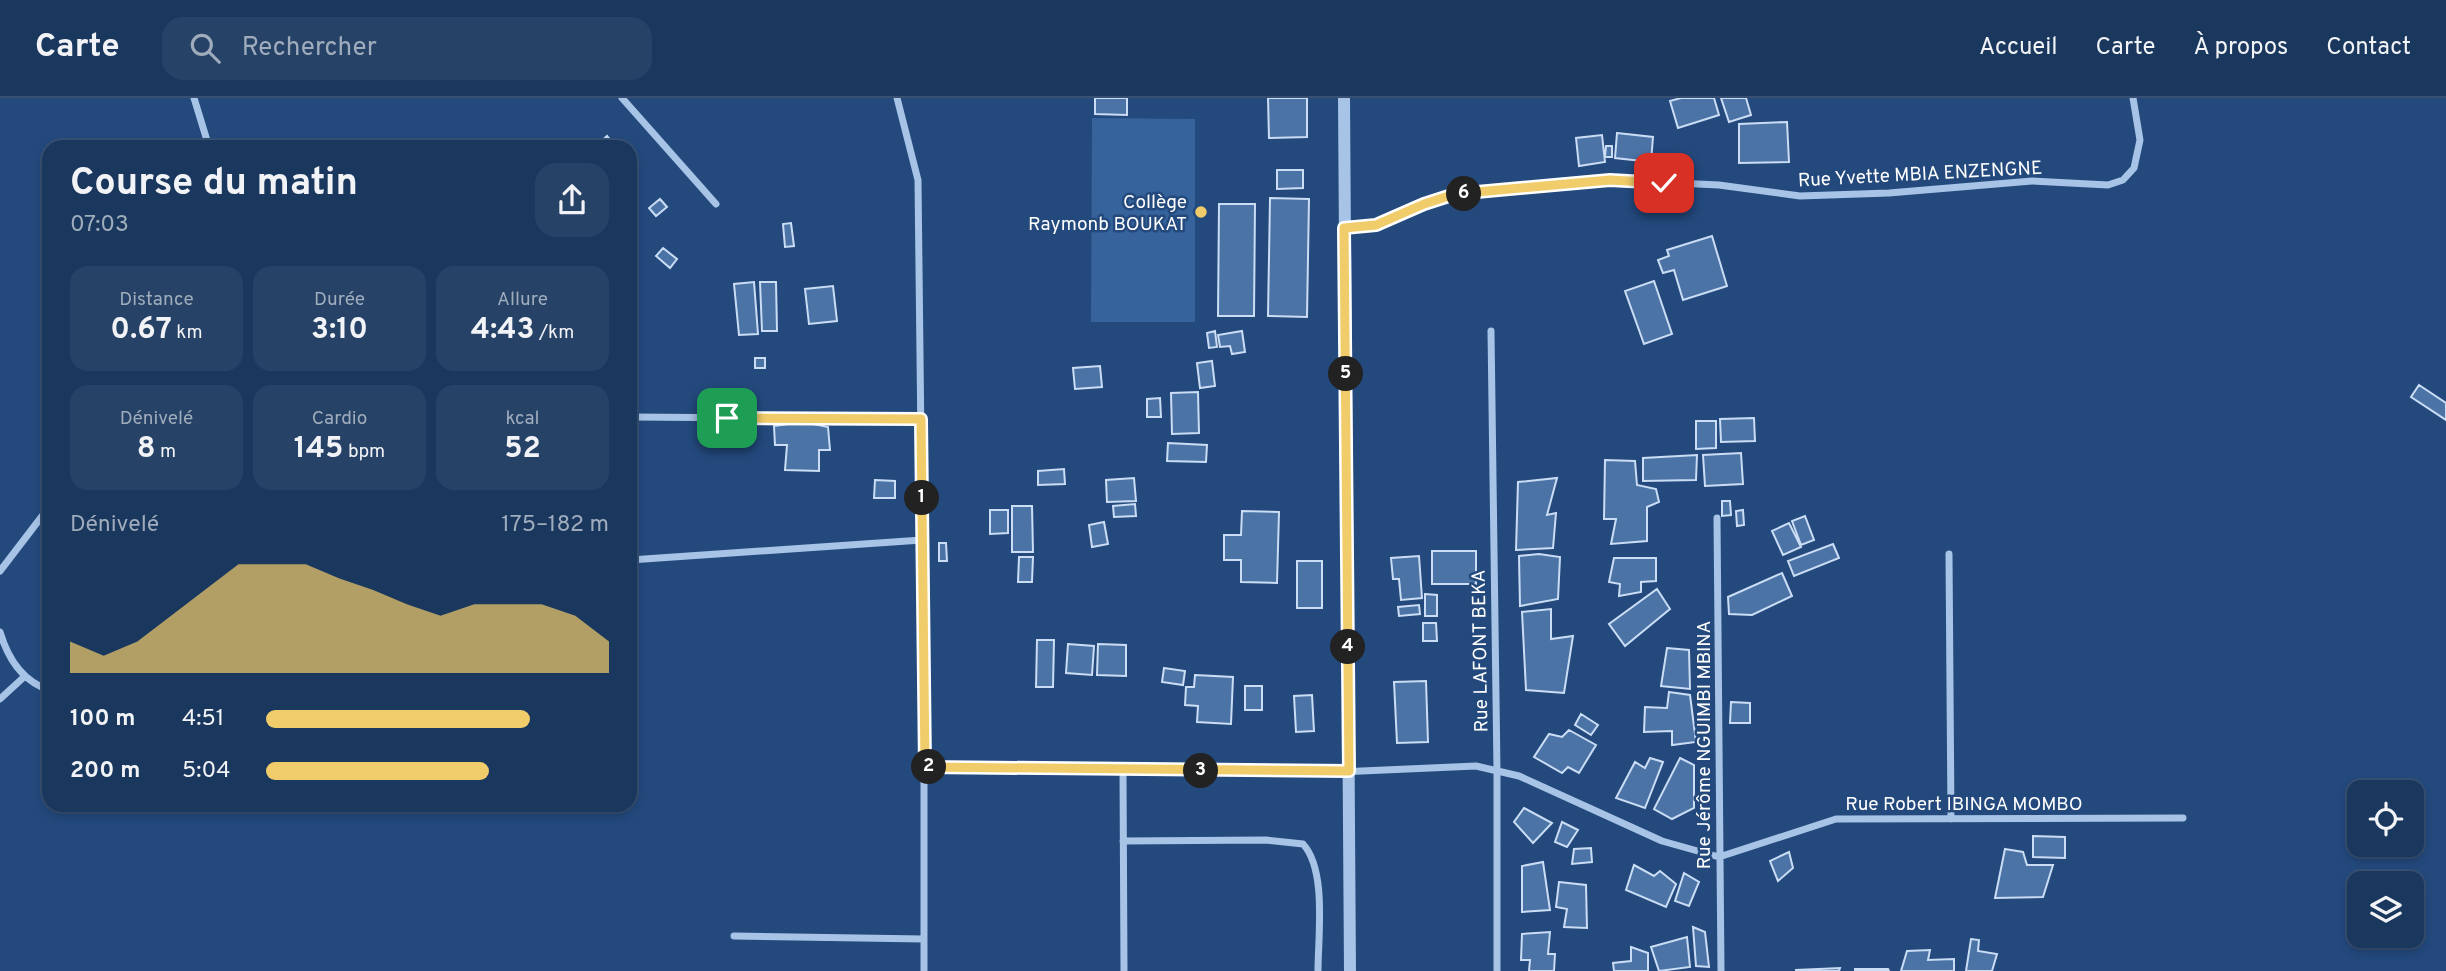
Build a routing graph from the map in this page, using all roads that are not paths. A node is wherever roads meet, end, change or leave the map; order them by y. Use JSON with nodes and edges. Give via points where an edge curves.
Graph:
{"nodes":[{"id":1,"x":194,"y":98,"type":"edge"},
{"id":2,"x":622,"y":98,"type":"edge"},
{"id":3,"x":897,"y":98,"type":"edge"},
{"id":4,"x":1344,"y":98,"type":"edge"},
{"id":5,"x":2133,"y":98,"type":"edge"},
{"id":6,"x":207,"y":140,"type":"edge"},
{"id":7,"x":716,"y":204,"type":"dead end"},
{"id":8,"x":1344,"y":228,"type":"junction"},
{"id":9,"x":1491,"y":331,"type":"dead end"},
{"id":10,"x":637,"y":417,"type":"edge"},
{"id":11,"x":921,"y":419,"type":"junction"},
{"id":12,"x":42,"y":516,"type":"edge"},
{"id":13,"x":1717,"y":518,"type":"dead end"},
{"id":14,"x":922,"y":540,"type":"junction"},
{"id":15,"x":1949,"y":554,"type":"dead end"},
{"id":16,"x":637,"y":560,"type":"edge"},
{"id":17,"x":0,"y":571,"type":"edge"},
{"id":18,"x":0,"y":632,"type":"edge"},
{"id":19,"x":24,"y":677,"type":"junction"},
{"id":20,"x":42,"y":688,"type":"edge"},
{"id":21,"x":0,"y":699,"type":"edge"},
{"id":22,"x":925,"y":767,"type":"junction"},
{"id":23,"x":1123,"y":770,"type":"junction"},
{"id":24,"x":1349,"y":771,"type":"junction"},
{"id":25,"x":1497,"y":771,"type":"junction"},
{"id":26,"x":1951,"y":818,"type":"junction"},
{"id":27,"x":2183,"y":818,"type":"dead end"},
{"id":28,"x":1123,"y":841,"type":"junction"},
{"id":29,"x":1720,"y":857,"type":"junction"},
{"id":30,"x":734,"y":936,"type":"dead end"},
{"id":31,"x":924,"y":939,"type":"junction"},
{"id":32,"x":924,"y":971,"type":"edge"},
{"id":33,"x":1124,"y":971,"type":"edge"},
{"id":34,"x":1318,"y":971,"type":"edge"},
{"id":35,"x":1350,"y":971,"type":"edge"},
{"id":36,"x":1497,"y":971,"type":"edge"},
{"id":37,"x":1721,"y":971,"type":"edge"}],
"edges":[{"from":1,"to":6,"type":"street"},
{"from":2,"to":7,"type":"street"},
{"from":3,"to":11,"type":"street","via":[[918,180]]},
{"from":4,"to":8,"type":"street"},
{"from":5,"to":8,"type":"street","name":"Rue Yvette MBIA ENZENGNE","via":[[2140,140],[2134,168],[2123,180],[2108,185],[2032,181],[1793,196],[1610,180],[1455,194],[1376,225]]},
{"from":8,"to":24,"type":"street"},
{"from":9,"to":25,"type":"street","name":"Rue LAFONT BEKA"},
{"from":10,"to":11,"type":"street"},
{"from":11,"to":14,"type":"street"},
{"from":12,"to":17,"type":"street"},
{"from":13,"to":29,"type":"street","name":"Rue Jérôme NGUIMBI MBINA"},
{"from":14,"to":16,"type":"street"},
{"from":14,"to":22,"type":"street"},
{"from":15,"to":26,"type":"street"},
{"from":18,"to":19,"type":"street"},
{"from":19,"to":20,"type":"street"},
{"from":19,"to":21,"type":"street"},
{"from":22,"to":23,"type":"street"},
{"from":22,"to":31,"type":"street"},
{"from":23,"to":24,"type":"street"},
{"from":23,"to":28,"type":"street"},
{"from":24,"to":25,"type":"street","via":[[1476,766]]},
{"from":24,"to":35,"type":"street"},
{"from":25,"to":29,"type":"street","via":[[1519,776],[1662,841]]},
{"from":25,"to":36,"type":"street","name":"Rue LAFONT BEKA"},
{"from":26,"to":27,"type":"street","name":"Rue Robert IBINGA MOMBO"},
{"from":26,"to":29,"type":"street","name":"Rue Robert IBINGA MOMBO","via":[[1836,819]]},
{"from":28,"to":33,"type":"street"},
{"from":28,"to":34,"type":"street","via":[[1303,844],[1313,855],[1317,877]]},
{"from":29,"to":37,"type":"street","name":"Rue Jérôme NGUIMBI MBINA"},
{"from":30,"to":31,"type":"street"},
{"from":31,"to":32,"type":"street"}]}
